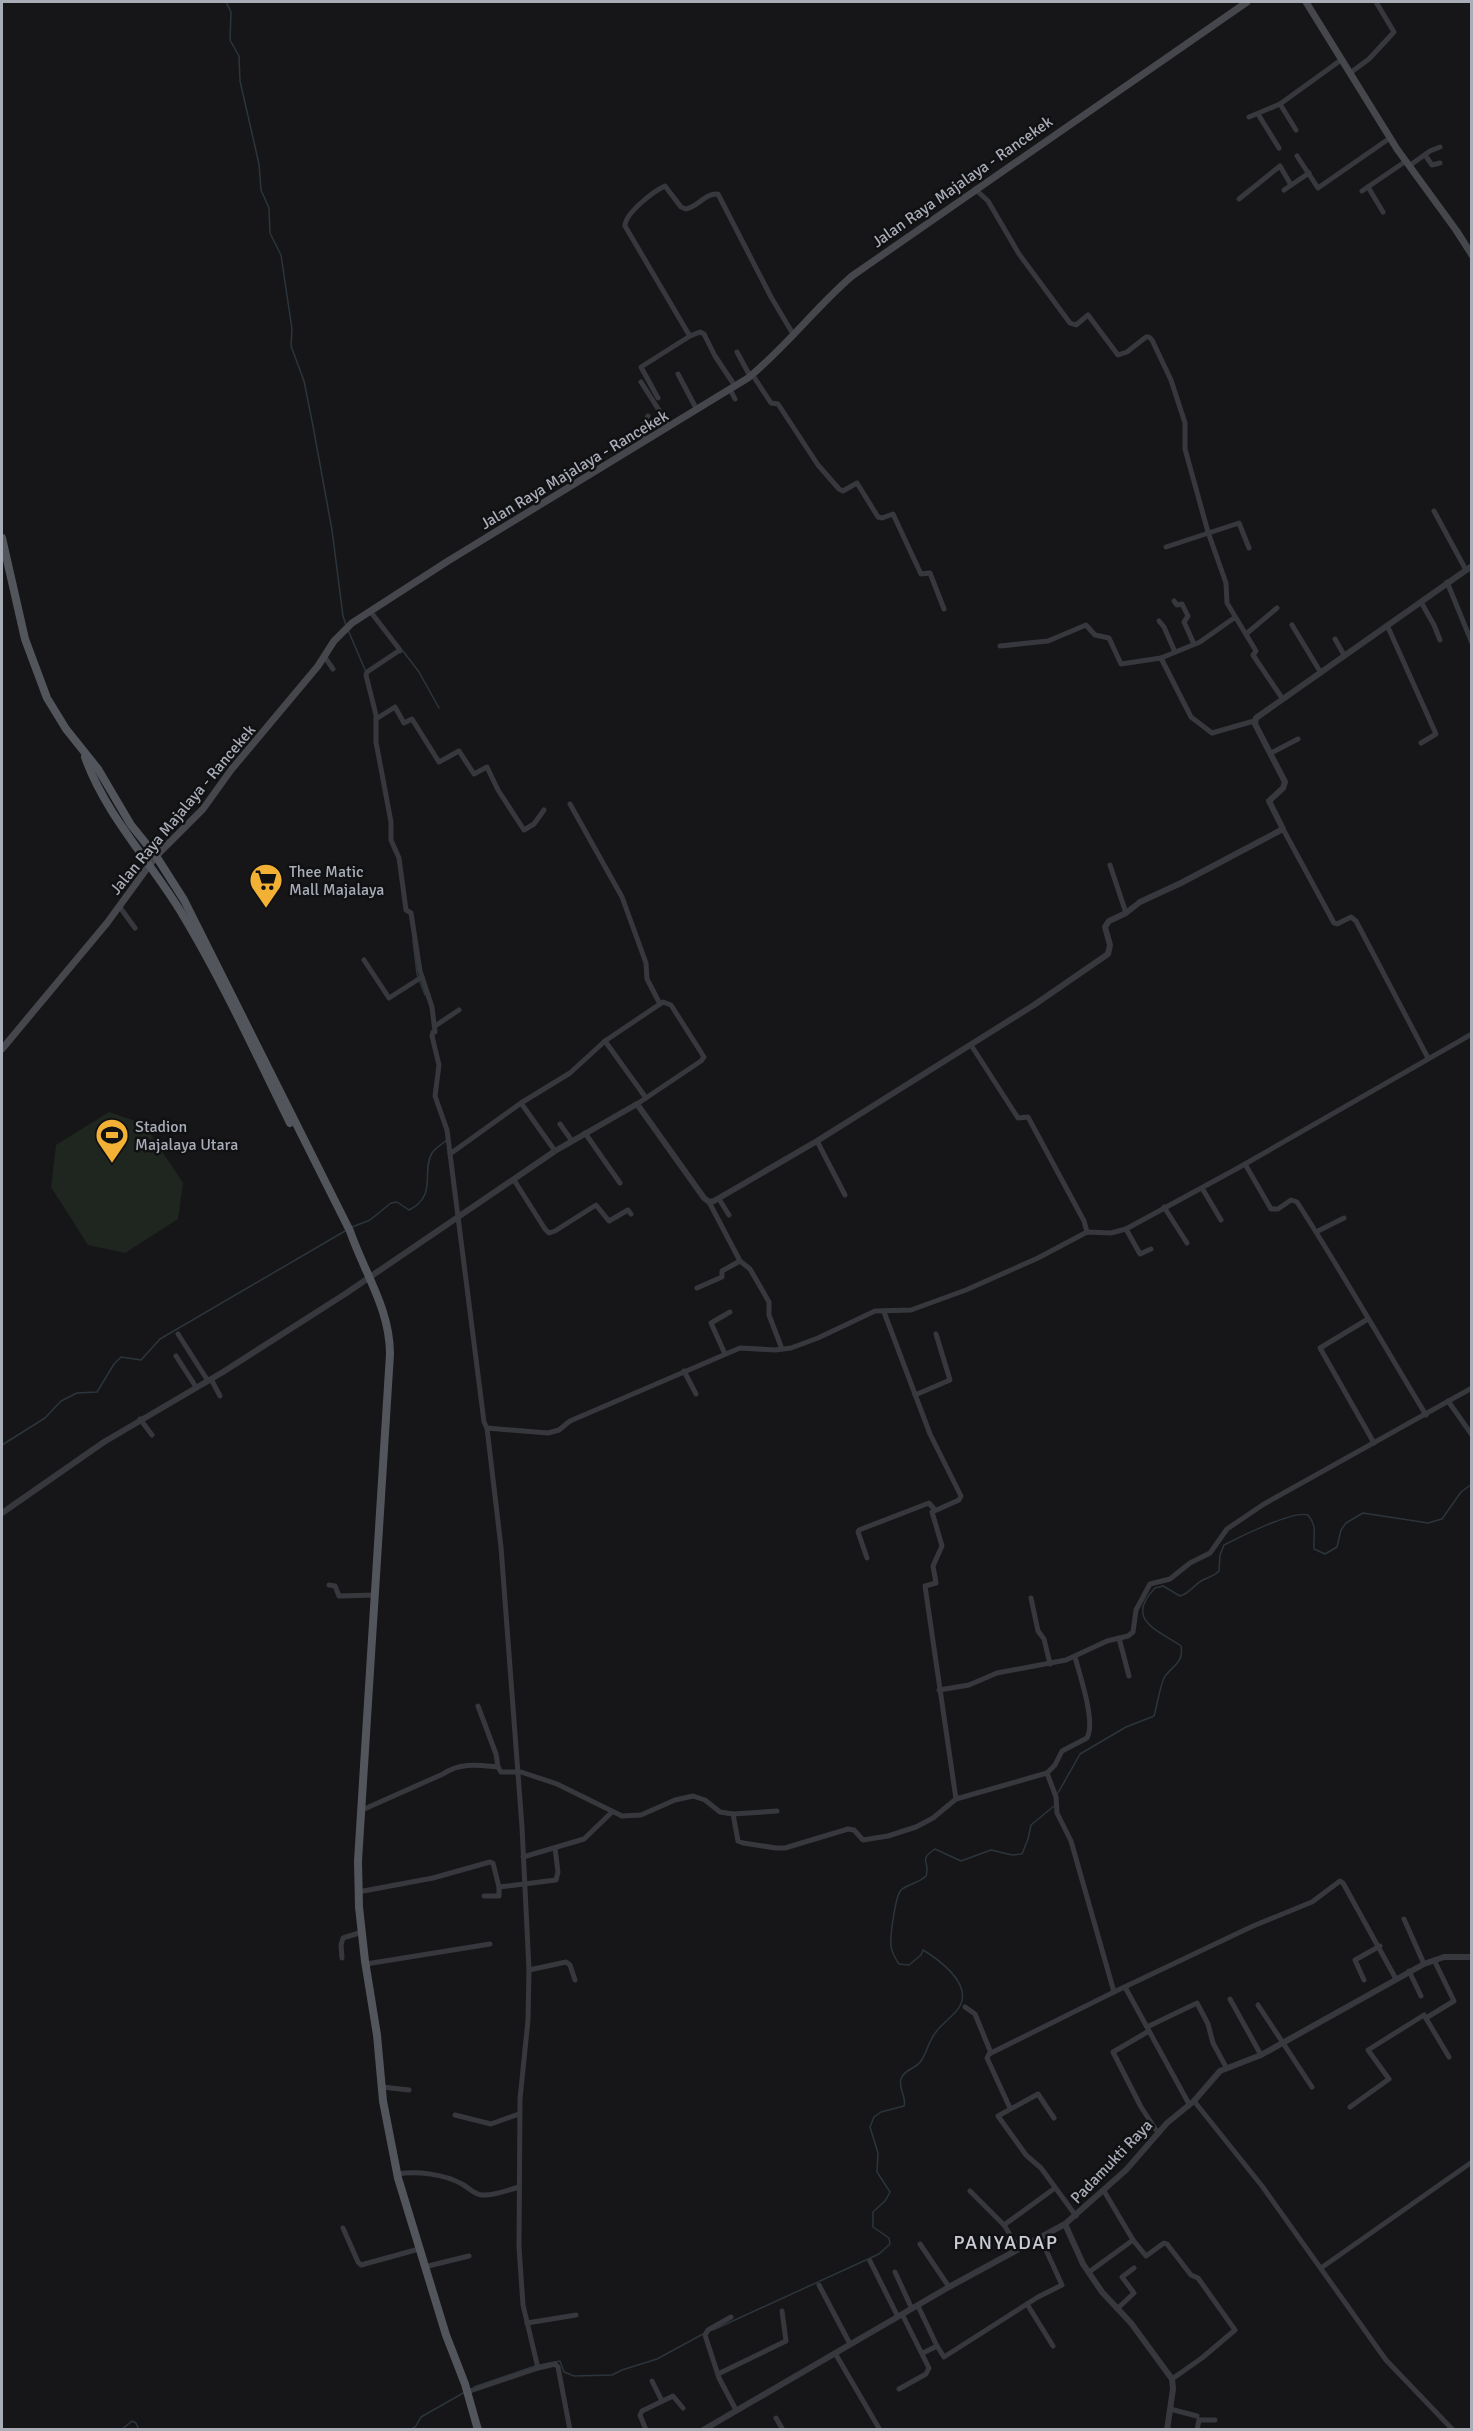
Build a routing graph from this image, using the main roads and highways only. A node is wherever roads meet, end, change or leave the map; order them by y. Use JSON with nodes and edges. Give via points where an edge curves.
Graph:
{"nodes":[{"id":1,"x":1247,"y":2,"type":"edge"},
{"id":2,"x":1306,"y":2,"type":"edge"},
{"id":3,"x":1472,"y":255,"type":"edge"},
{"id":4,"x":2,"y":538,"type":"edge"},
{"id":5,"x":84,"y":753,"type":"junction"},
{"id":6,"x":156,"y":856,"type":"junction"},
{"id":7,"x":150,"y":865,"type":"junction"},
{"id":8,"x":2,"y":1049,"type":"edge"},
{"id":9,"x":352,"y":1241,"type":"junction"},
{"id":10,"x":478,"y":2430,"type":"edge"}],
"edges":[{"from":1,"to":6,"type":"main road","name":"Jalan Raya Majalaya - Rancekek","via":[[852,276],[751,375],[370,611],[343,632],[203,809]]},
{"from":2,"to":3,"type":"main road","via":[[1390,138]]},
{"from":4,"to":5,"type":"main road","via":[[33,664],[47,698]]},
{"from":5,"to":6,"type":"main road"},
{"from":5,"to":7,"type":"main road","via":[[101,792]]},
{"from":6,"to":7,"type":"main road","name":"Jalan Raya Majalaya - Rancekek"},
{"from":6,"to":9,"type":"main road","via":[[202,931]]},
{"from":7,"to":8,"type":"main road","name":"Jalan Raya Majalaya - Rancekek"},
{"from":7,"to":9,"type":"main road","via":[[225,991]]},
{"from":9,"to":10,"type":"main road","via":[[370,1276],[390,1343],[358,1892],[362,1932],[382,2087],[398,2174]]}]}
